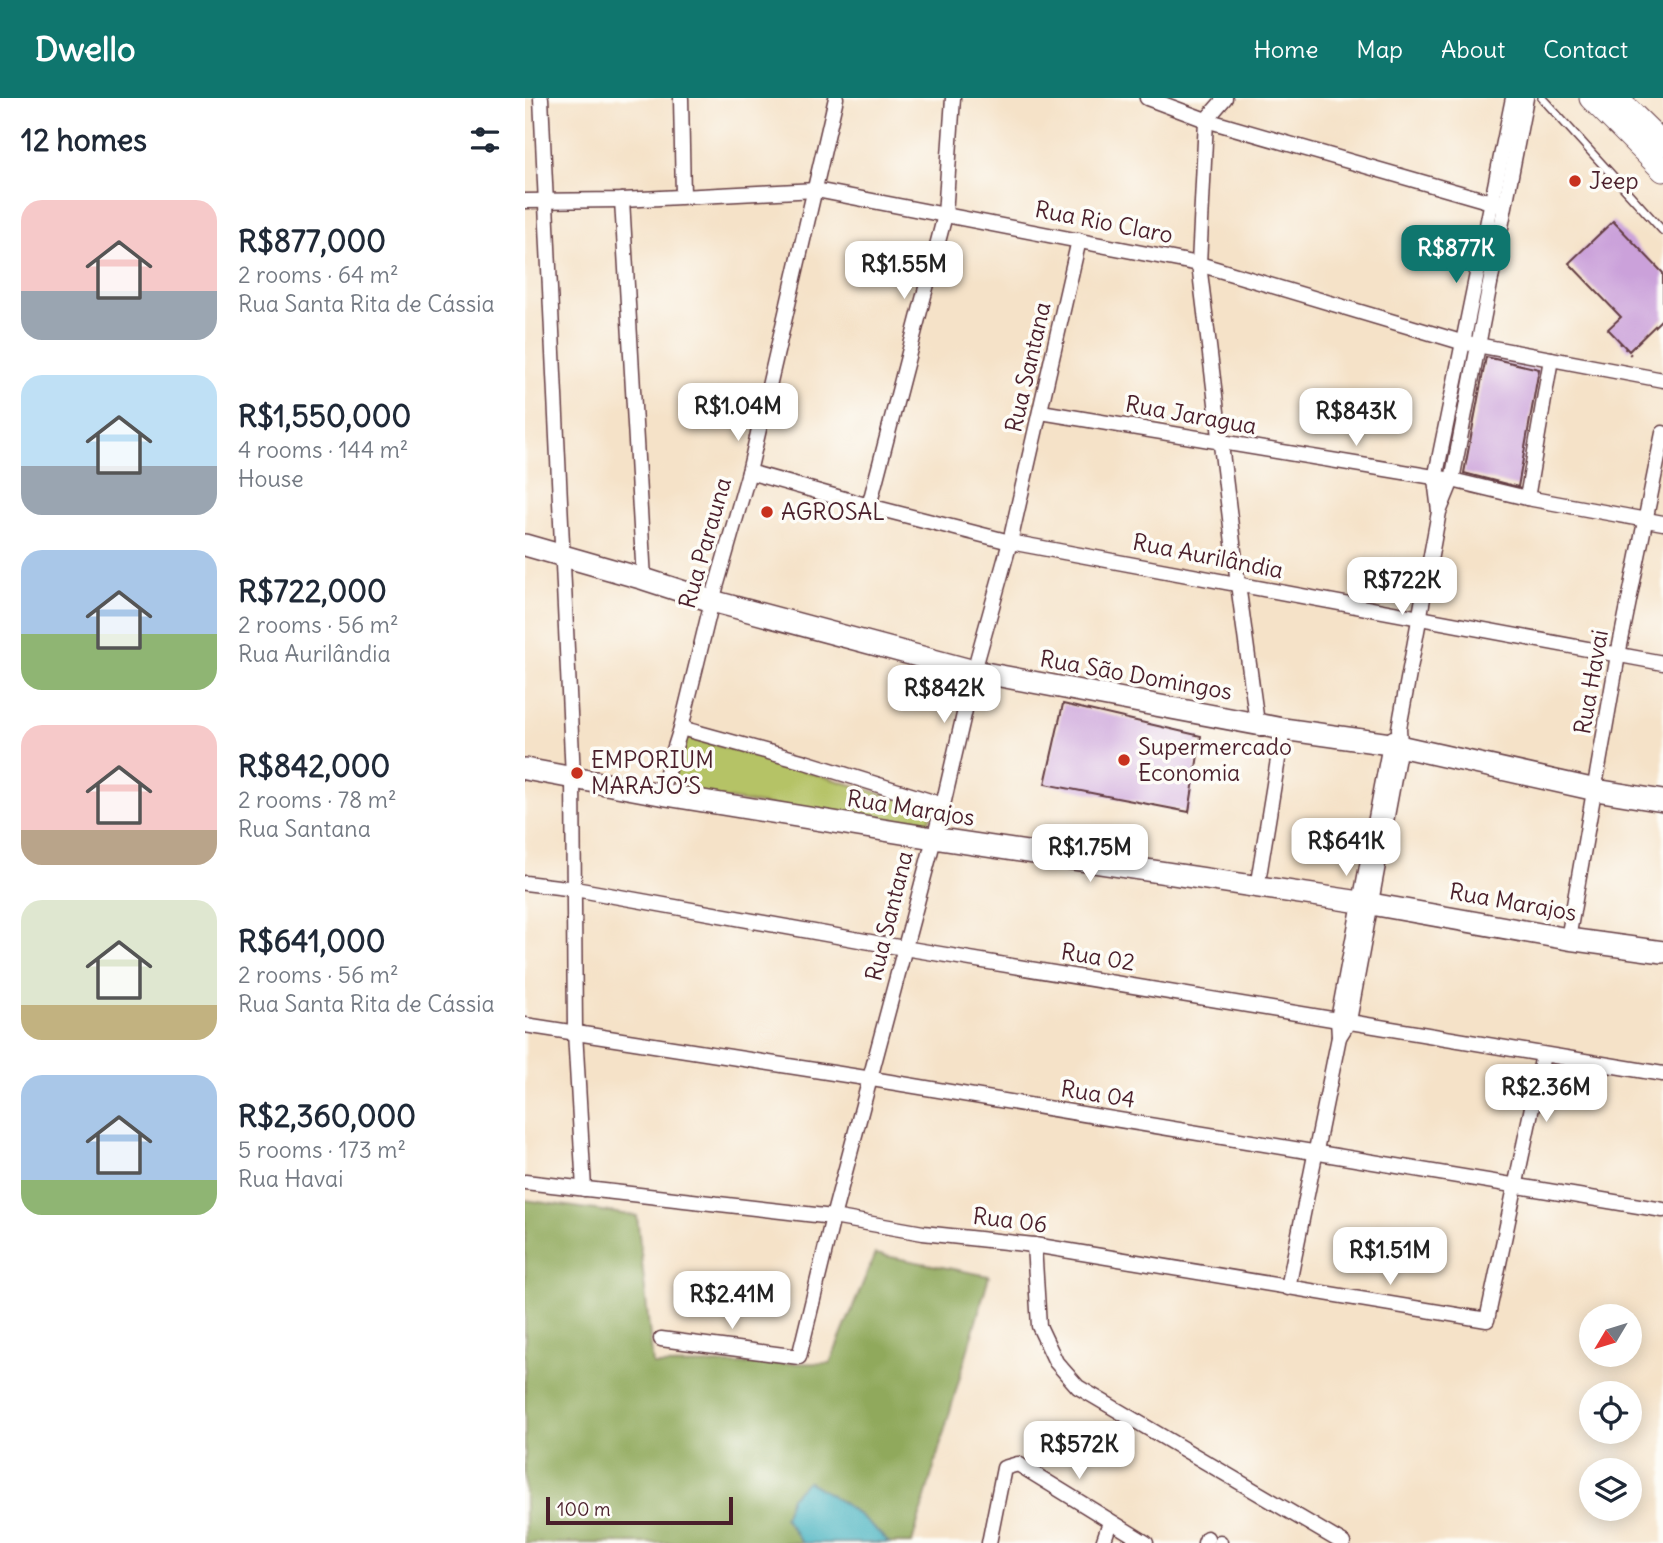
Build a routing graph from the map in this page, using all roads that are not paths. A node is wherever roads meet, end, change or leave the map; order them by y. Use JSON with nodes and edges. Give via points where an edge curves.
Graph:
{"nodes":[{"id":1,"x":541,"y":98,"type":"edge"},
{"id":2,"x":681,"y":98,"type":"edge"},
{"id":3,"x":836,"y":98,"type":"edge"},
{"id":4,"x":953,"y":98,"type":"edge"},
{"id":5,"x":1147,"y":98,"type":"edge"},
{"id":6,"x":1225,"y":98,"type":"edge"},
{"id":7,"x":1513,"y":98,"type":"edge"},
{"id":8,"x":1526,"y":98,"type":"edge"},
{"id":9,"x":1542,"y":98,"type":"edge"},
{"id":10,"x":1599,"y":99,"type":"edge"},
{"id":11,"x":1206,"y":120,"type":"junction"},
{"id":12,"x":1663,"y":144,"type":"edge"},
{"id":13,"x":1663,"y":170,"type":"edge"},
{"id":14,"x":816,"y":190,"type":"junction"},
{"id":15,"x":683,"y":196,"type":"junction"},
{"id":16,"x":545,"y":199,"type":"junction"},
{"id":17,"x":622,"y":200,"type":"junction"},
{"id":18,"x":525,"y":201,"type":"edge"},
{"id":19,"x":1499,"y":204,"type":"junction"},
{"id":20,"x":945,"y":215,"type":"junction"},
{"id":21,"x":1663,"y":231,"type":"edge"},
{"id":22,"x":1079,"y":240,"type":"junction"},
{"id":23,"x":1199,"y":264,"type":"junction"},
{"id":24,"x":1461,"y":342,"type":"junction"},
{"id":25,"x":1477,"y":345,"type":"junction"},
{"id":26,"x":1551,"y":359,"type":"junction"},
{"id":27,"x":1663,"y":380,"type":"edge"},
{"id":28,"x":1041,"y":412,"type":"junction"},
{"id":29,"x":1663,"y":433,"type":"edge"},
{"id":30,"x":1222,"y":443,"type":"junction"},
{"id":31,"x":749,"y":471,"type":"junction"},
{"id":32,"x":1435,"y":479,"type":"junction"},
{"id":33,"x":1452,"y":480,"type":"junction"},
{"id":34,"x":1527,"y":498,"type":"junction"},
{"id":35,"x":869,"y":506,"type":"junction"},
{"id":36,"x":1439,"y":512,"type":"junction"},
{"id":37,"x":1645,"y":519,"type":"junction"},
{"id":38,"x":1663,"y":523,"type":"edge"},
{"id":39,"x":1010,"y":542,"type":"junction"},
{"id":40,"x":525,"y":545,"type":"edge"},
{"id":41,"x":562,"y":556,"type":"junction"},
{"id":42,"x":644,"y":579,"type":"junction"},
{"id":43,"x":1238,"y":584,"type":"junction"},
{"id":44,"x":712,"y":601,"type":"junction"},
{"id":45,"x":1420,"y":619,"type":"junction"},
{"id":46,"x":1618,"y":655,"type":"junction"},
{"id":47,"x":1663,"y":663,"type":"edge"},
{"id":48,"x":974,"y":671,"type":"junction"},
{"id":49,"x":1258,"y":723,"type":"junction"},
{"id":50,"x":681,"y":728,"type":"junction"},
{"id":51,"x":1283,"y":729,"type":"junction"},
{"id":52,"x":1396,"y":739,"type":"junction"},
{"id":53,"x":525,"y":769,"type":"edge"},
{"id":54,"x":573,"y":777,"type":"junction"},
{"id":55,"x":1596,"y":790,"type":"junction"},
{"id":56,"x":660,"y":794,"type":"junction"},
{"id":57,"x":1663,"y":801,"type":"edge"},
{"id":58,"x":943,"y":805,"type":"junction"},
{"id":59,"x":933,"y":838,"type":"junction"},
{"id":60,"x":525,"y":883,"type":"edge"},
{"id":61,"x":1257,"y":888,"type":"junction"},
{"id":62,"x":575,"y":889,"type":"junction"},
{"id":63,"x":1366,"y":904,"type":"junction"},
{"id":64,"x":1568,"y":939,"type":"junction"},
{"id":65,"x":904,"y":948,"type":"junction"},
{"id":66,"x":1663,"y":952,"type":"edge"},
{"id":67,"x":1343,"y":1020,"type":"junction"},
{"id":68,"x":525,"y":1025,"type":"edge"},
{"id":69,"x":575,"y":1032,"type":"junction"},
{"id":70,"x":1543,"y":1055,"type":"junction"},
{"id":71,"x":1663,"y":1074,"type":"edge"},
{"id":72,"x":872,"y":1079,"type":"junction"},
{"id":73,"x":1316,"y":1153,"type":"junction"},
{"id":74,"x":525,"y":1182,"type":"edge"},
{"id":75,"x":1514,"y":1186,"type":"junction"},
{"id":76,"x":584,"y":1189,"type":"junction"},
{"id":77,"x":1663,"y":1210,"type":"edge"},
{"id":78,"x":833,"y":1217,"type":"junction"},
{"id":79,"x":1034,"y":1245,"type":"junction"},
{"id":80,"x":1288,"y":1288,"type":"junction"},
{"id":81,"x":661,"y":1339,"type":"dead end"},
{"id":82,"x":1110,"y":1522,"type":"junction"},
{"id":83,"x":989,"y":1543,"type":"edge"},
{"id":84,"x":1103,"y":1543,"type":"edge"},
{"id":85,"x":1146,"y":1543,"type":"edge"},
{"id":86,"x":1343,"y":1543,"type":"edge"}],
"edges":[{"from":1,"to":16,"type":"street"},
{"from":2,"to":15,"type":"street"},
{"from":3,"to":14,"type":"street","name":"Rua Parauna"},
{"from":4,"to":20,"type":"street"},
{"from":5,"to":11,"type":"street"},
{"from":6,"to":11,"type":"street"},
{"from":7,"to":19,"type":"street"},
{"from":8,"to":19,"type":"street"},
{"from":9,"to":21,"type":"lane"},
{"from":10,"to":12,"type":"main road"},
{"from":10,"to":13,"type":"main road"},
{"from":11,"to":19,"type":"street"},
{"from":11,"to":23,"type":"street"},
{"from":14,"to":15,"type":"street","name":"Rua Rio Claro"},
{"from":14,"to":20,"type":"street","name":"Rua Rio Claro"},
{"from":14,"to":31,"type":"street","name":"Rua Parauna"},
{"from":15,"to":17,"type":"street","name":"Rua Rio Claro"},
{"from":16,"to":17,"type":"street","name":"Rua Rio Claro"},
{"from":16,"to":18,"type":"street","name":"Rua Rio Claro"},
{"from":16,"to":41,"type":"street"},
{"from":17,"to":42,"type":"street"},
{"from":19,"to":24,"type":"street"},
{"from":19,"to":25,"type":"street"},
{"from":20,"to":22,"type":"street","name":"Rua Rio Claro"},
{"from":20,"to":35,"type":"street"},
{"from":22,"to":23,"type":"street","name":"Rua Rio Claro"},
{"from":22,"to":28,"type":"street","name":"Rua Santana"},
{"from":23,"to":24,"type":"street","name":"Rua Rio Claro"},
{"from":23,"to":30,"type":"street"},
{"from":24,"to":25,"type":"street","name":"Rua Rio Claro"},
{"from":24,"to":32,"type":"street"},
{"from":25,"to":26,"type":"street","name":"Rua Rio Claro"},
{"from":25,"to":33,"type":"street"},
{"from":26,"to":27,"type":"street","name":"Rua Rio Claro"},
{"from":26,"to":34,"type":"street"},
{"from":28,"to":30,"type":"street","name":"Rua Jaragua"},
{"from":28,"to":39,"type":"street","name":"Rua Santana"},
{"from":29,"to":37,"type":"street","name":"Rua Havai"},
{"from":30,"to":32,"type":"street","name":"Rua Jaragua"},
{"from":30,"to":43,"type":"street"},
{"from":31,"to":35,"type":"street","name":"Rua Aurilândia"},
{"from":31,"to":44,"type":"street","name":"Rua Parauna"},
{"from":32,"to":33,"type":"street","name":"Rua Jaragua"},
{"from":32,"to":36,"type":"street"},
{"from":33,"to":34,"type":"street","name":"Rua Jaragua"},
{"from":33,"to":36,"type":"street"},
{"from":34,"to":37,"type":"street","name":"Rua Jaragua"},
{"from":35,"to":39,"type":"street","name":"Rua Aurilândia"},
{"from":36,"to":45,"type":"street"},
{"from":37,"to":38,"type":"street","name":"Rua Jaragua"},
{"from":37,"to":46,"type":"street","name":"Rua Havai"},
{"from":39,"to":43,"type":"street","name":"Rua Aurilândia"},
{"from":39,"to":48,"type":"street","name":"Rua Santana"},
{"from":40,"to":41,"type":"street","name":"Rua São Domingos"},
{"from":41,"to":42,"type":"street","name":"Rua São Domingos"},
{"from":41,"to":54,"type":"street"},
{"from":42,"to":44,"type":"street","name":"Rua São Domingos"},
{"from":43,"to":45,"type":"street","name":"Rua Aurilândia"},
{"from":43,"to":49,"type":"street"},
{"from":44,"to":48,"type":"street","name":"Rua São Domingos"},
{"from":44,"to":50,"type":"street","name":"Rua Parauna"},
{"from":45,"to":46,"type":"street","name":"Rua Aurilândia"},
{"from":45,"to":52,"type":"street"},
{"from":46,"to":47,"type":"street","name":"Rua Aurilândia"},
{"from":46,"to":55,"type":"street","name":"Rua Havai"},
{"from":48,"to":49,"type":"street","name":"Rua São Domingos"},
{"from":48,"to":58,"type":"street","name":"Rua Santana"},
{"from":49,"to":51,"type":"street","name":"Rua São Domingos"},
{"from":50,"to":56,"type":"street","name":"Rua Parauna"},
{"from":50,"to":58,"type":"street"},
{"from":51,"to":52,"type":"street","name":"Rua São Domingos"},
{"from":51,"to":61,"type":"street"},
{"from":52,"to":55,"type":"street","name":"Rua São Domingos"},
{"from":52,"to":63,"type":"street"},
{"from":53,"to":54,"type":"street","name":"Rua Marajos"},
{"from":54,"to":56,"type":"street","name":"Rua Marajos"},
{"from":54,"to":62,"type":"street"},
{"from":55,"to":57,"type":"street","name":"Rua São Domingos"},
{"from":55,"to":64,"type":"street","name":"Rua Havai"},
{"from":56,"to":59,"type":"street","name":"Rua Marajos"},
{"from":58,"to":59,"type":"street","name":"Rua Santana"},
{"from":59,"to":61,"type":"street","name":"Rua Marajos"},
{"from":59,"to":65,"type":"street","name":"Rua Santana"},
{"from":60,"to":62,"type":"street","name":"Rua 02"},
{"from":61,"to":63,"type":"street","name":"Rua Marajos"},
{"from":62,"to":65,"type":"street","name":"Rua 02"},
{"from":62,"to":69,"type":"street"},
{"from":63,"to":64,"type":"street","name":"Rua Marajos"},
{"from":63,"to":67,"type":"street"},
{"from":64,"to":66,"type":"street","name":"Rua Marajos"},
{"from":65,"to":67,"type":"street","name":"Rua 02"},
{"from":65,"to":72,"type":"street","name":"Rua Santana"},
{"from":67,"to":70,"type":"street","name":"Rua 02"},
{"from":67,"to":73,"type":"street"},
{"from":68,"to":69,"type":"street","name":"Rua 04"},
{"from":69,"to":72,"type":"street","name":"Rua 04"},
{"from":69,"to":76,"type":"street"},
{"from":70,"to":71,"type":"street","name":"Rua 02"},
{"from":70,"to":75,"type":"street"},
{"from":72,"to":73,"type":"street","name":"Rua 04"},
{"from":72,"to":78,"type":"street","name":"Rua Santana"},
{"from":73,"to":75,"type":"street","name":"Rua 04"},
{"from":73,"to":80,"type":"street"},
{"from":74,"to":76,"type":"street","name":"Rua 06"},
{"from":75,"to":77,"type":"street","name":"Rua 04"},
{"from":75,"to":80,"type":"street","name":"Rua 06","via":[[1487,1320]]},
{"from":76,"to":78,"type":"street","name":"Rua 06"},
{"from":78,"to":79,"type":"street","name":"Rua 06"},
{"from":78,"to":81,"type":"street","name":"Rua Santana","via":[[799,1357]]},
{"from":79,"to":80,"type":"street","name":"Rua 06"},
{"from":79,"to":86,"type":"street","via":[[1039,1326],[1056,1362],[1078,1387]]},
{"from":82,"to":83,"type":"street","via":[[1018,1464],[1004,1468]]},
{"from":82,"to":84,"type":"street"},
{"from":82,"to":85,"type":"street"}]}
